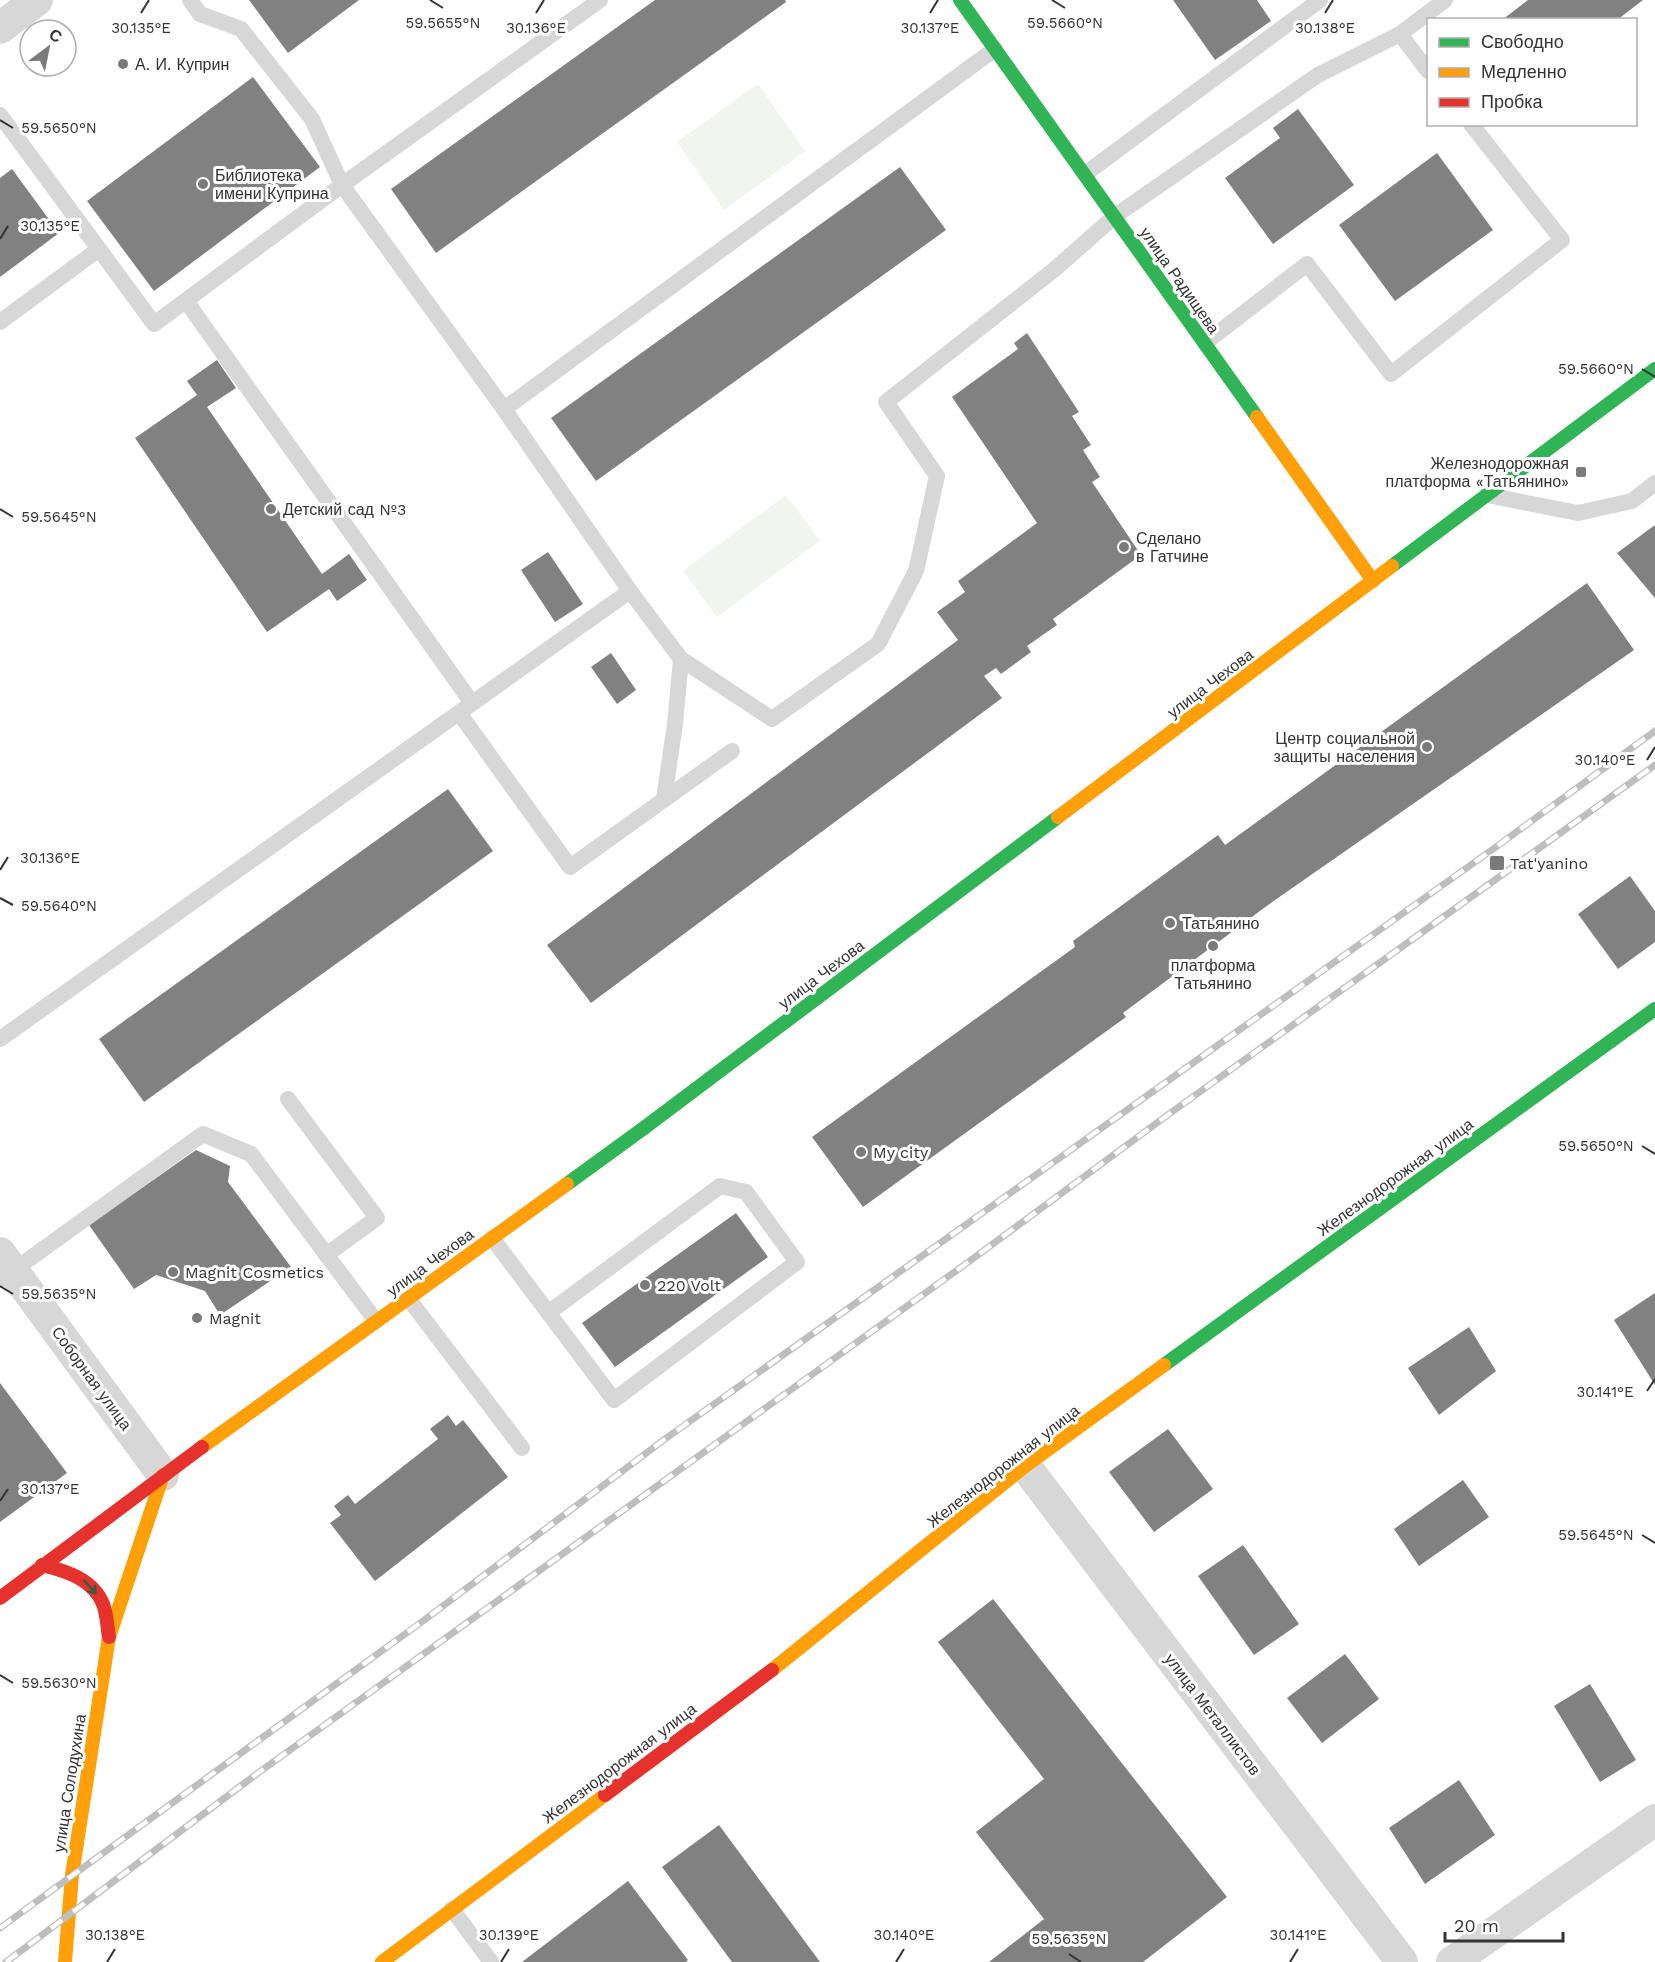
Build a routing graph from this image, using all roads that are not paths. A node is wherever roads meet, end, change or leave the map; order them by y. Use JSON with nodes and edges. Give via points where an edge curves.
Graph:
{"nodes":[{"id":1,"x":37,"y":0,"type":"edge"},
{"id":2,"x":190,"y":0,"type":"edge"},
{"id":3,"x":600,"y":0,"type":"edge"},
{"id":4,"x":960,"y":0,"type":"edge"},
{"id":5,"x":1320,"y":0,"type":"edge"},
{"id":6,"x":1445,"y":0,"type":"edge"},
{"id":7,"x":0,"y":28,"type":"edge"},
{"id":8,"x":1400,"y":34,"type":"junction"},
{"id":9,"x":995,"y":49,"type":"junction"},
{"id":10,"x":1427,"y":70,"type":"edge"},
{"id":11,"x":0,"y":116,"type":"edge"},
{"id":12,"x":1473,"y":126,"type":"edge"},
{"id":13,"x":1085,"y":174,"type":"junction"},
{"id":14,"x":342,"y":184,"type":"junction"},
{"id":15,"x":1115,"y":216,"type":"junction"},
{"id":16,"x":99,"y":249,"type":"junction"},
{"id":17,"x":186,"y":301,"type":"junction"},
{"id":18,"x":0,"y":322,"type":"edge"},
{"id":19,"x":1205,"y":343,"type":"junction"},
{"id":20,"x":1655,"y":369,"type":"edge"},
{"id":21,"x":504,"y":409,"type":"junction"},
{"id":22,"x":1655,"y":483,"type":"edge"},
{"id":23,"x":1486,"y":495,"type":"junction"},
{"id":24,"x":1372,"y":581,"type":"junction"},
{"id":25,"x":630,"y":591,"type":"junction"},
{"id":26,"x":681,"y":659,"type":"junction"},
{"id":27,"x":466,"y":708,"type":"junction"},
{"id":28,"x":732,"y":750,"type":"dead end"},
{"id":29,"x":664,"y":799,"type":"junction"},
{"id":30,"x":1655,"y":1009,"type":"edge"},
{"id":31,"x":0,"y":1039,"type":"edge"},
{"id":32,"x":288,"y":1099,"type":"dead end"},
{"id":33,"x":492,"y":1238,"type":"junction"},
{"id":34,"x":327,"y":1256,"type":"junction"},
{"id":35,"x":4,"y":1268,"type":"edge"},
{"id":36,"x":408,"y":1298,"type":"junction"},
{"id":37,"x":548,"y":1313,"type":"junction"},
{"id":38,"x":376,"y":1321,"type":"junction"},
{"id":39,"x":522,"y":1448,"type":"dead end"},
{"id":40,"x":1025,"y":1466,"type":"junction"},
{"id":41,"x":163,"y":1475,"type":"junction"},
{"id":42,"x":42,"y":1565,"type":"junction"},
{"id":43,"x":0,"y":1598,"type":"edge"},
{"id":44,"x":109,"y":1636,"type":"junction"},
{"id":45,"x":1655,"y":1820,"type":"edge"},
{"id":46,"x":453,"y":1909,"type":"junction"},
{"id":47,"x":65,"y":1962,"type":"edge"},
{"id":48,"x":382,"y":1962,"type":"edge"},
{"id":49,"x":491,"y":1962,"type":"edge"},
{"id":50,"x":1402,"y":1962,"type":"edge"},
{"id":51,"x":1452,"y":1962,"type":"edge"}],
"edges":[{"from":1,"to":7,"type":"street"},
{"from":2,"to":14,"type":"lane","via":[[200,14],[241,29],[312,119]]},
{"from":3,"to":14,"type":"lane"},
{"from":4,"to":9,"type":"street","name":"улица Радищева"},
{"from":5,"to":13,"type":"lane"},
{"from":6,"to":8,"type":"lane"},
{"from":8,"to":10,"type":"lane"},
{"from":8,"to":15,"type":"lane","via":[[1318,75]]},
{"from":9,"to":13,"type":"street","name":"улица Радищева"},
{"from":9,"to":21,"type":"lane"},
{"from":11,"to":16,"type":"lane"},
{"from":12,"to":19,"type":"lane","via":[[1562,240],[1391,374],[1307,264]]},
{"from":13,"to":15,"type":"street","name":"улица Радищева"},
{"from":14,"to":17,"type":"lane"},
{"from":14,"to":21,"type":"lane"},
{"from":15,"to":19,"type":"street","name":"улица Радищева"},
{"from":15,"to":26,"type":"lane","via":[[1055,269],[886,402],[937,476],[916,571],[878,644],[772,719]]},
{"from":16,"to":17,"type":"lane","via":[[154,324]]},
{"from":16,"to":18,"type":"lane"},
{"from":17,"to":27,"type":"lane"},
{"from":19,"to":24,"type":"street","name":"улица Радищева"},
{"from":20,"to":23,"type":"street","name":"улица Чехова"},
{"from":21,"to":25,"type":"lane"},
{"from":22,"to":23,"type":"lane","via":[[1632,501],[1578,513]]},
{"from":23,"to":24,"type":"street","name":"улица Чехова"},
{"from":24,"to":33,"type":"street","name":"улица Чехова"},
{"from":25,"to":26,"type":"lane"},
{"from":25,"to":27,"type":"lane"},
{"from":26,"to":29,"type":"lane"},
{"from":27,"to":29,"type":"lane","via":[[570,867]]},
{"from":27,"to":31,"type":"lane"},
{"from":28,"to":29,"type":"lane"},
{"from":30,"to":40,"type":"street","name":"Железнодорожная улица"},
{"from":32,"to":34,"type":"lane","via":[[377,1218]]},
{"from":33,"to":36,"type":"street","name":"улица Чехова"},
{"from":33,"to":37,"type":"lane"},
{"from":34,"to":35,"type":"lane","via":[[251,1155],[202,1134]]},
{"from":34,"to":38,"type":"lane"},
{"from":35,"to":41,"type":"street","name":"Соборная улица"},
{"from":36,"to":38,"type":"street","name":"улица Чехова"},
{"from":36,"to":39,"type":"lane"},
{"from":37,"to":37,"type":"lane","via":[[614,1400],[797,1262],[746,1192],[720,1186]]},
{"from":38,"to":41,"type":"street","name":"улица Чехова"},
{"from":40,"to":46,"type":"street","name":"Железнодорожная улица","via":[[793,1654]]},
{"from":40,"to":50,"type":"street","name":"улица Металлистов"},
{"from":41,"to":42,"type":"street","name":"улица Чехова"},
{"from":41,"to":44,"type":"street","name":"улица Солодухина"},
{"from":42,"to":43,"type":"street","name":"улица Чехова"},
{"from":42,"to":44,"type":"street","one_way":true,"via":[[69,1571],[90,1584],[103,1604]]},
{"from":44,"to":47,"type":"street","name":"улица Солодухина","via":[[72,1875]]},
{"from":45,"to":51,"type":"street"},
{"from":46,"to":48,"type":"street","name":"Железнодорожная улица"},
{"from":46,"to":49,"type":"lane"}]}
